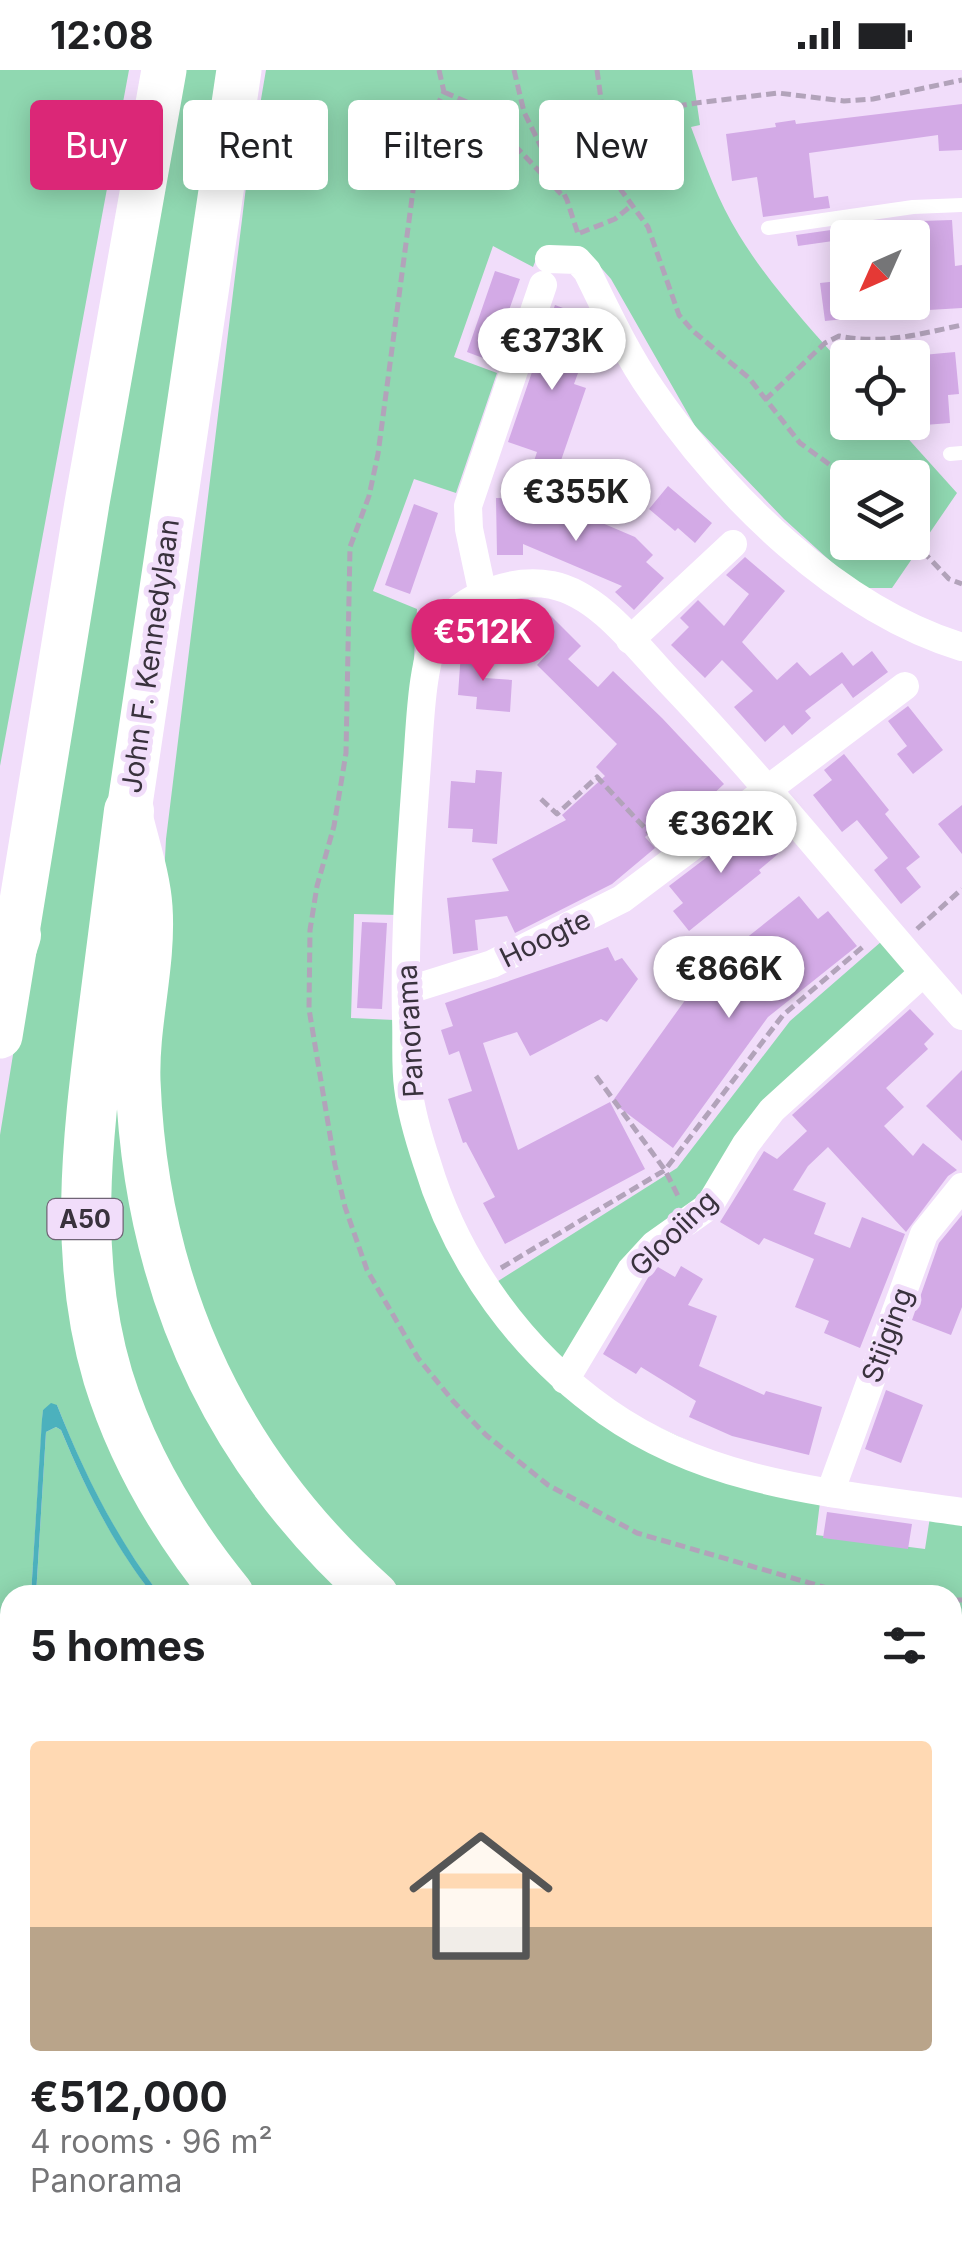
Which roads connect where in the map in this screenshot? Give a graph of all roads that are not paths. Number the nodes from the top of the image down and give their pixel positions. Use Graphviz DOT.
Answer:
graph roads {
  1 [pos="164,70"];
  2 [pos="239,70"];
  3 [pos="962,205"];
  4 [pos="768,228"];
  5 [pos="733,544"];
  6 [pos="483,595"];
  7 [pos="630,640"];
  8 [pos="962,647"];
  9 [pos="905,686"];
  10 [pos="768,788"];
  11 [pos="129,811"];
  12 [pos="16,935"];
  13 [pos="924,972"];
  14 [pos="0,983"];
  15 [pos="406,991"];
  16 [pos="962,1016"];
  17 [pos="0,1036"];
  18 [pos="962,1187"];
  19 [pos="565,1380"];
  20 [pos="830,1493"];
  21 [pos="962,1512"];
  22 [pos="221,1585"];
  23 [pos="366,1585"];
  1 -- 12 [label="highway"];
  2 -- 11 [label="highway, John F. Kennedylaan"];
  3 -- 4 [label="lane"];
  5 -- 7 [label="street"];
  6 -- 7 [label="street, Panorama"];
  6 -- 8 [label="street"];
  6 -- 15 [label="street, Panorama"];
  7 -- 10 [label="street, Panorama"];
  9 -- 10 [label="street"];
  10 -- 13 [label="street, Panorama"];
  10 -- 15 [label="street, Hoogte"];
  11 -- 22 [label="highway, A50"];
  11 -- 23 [label="highway, John F. Kennedylaan"];
  12 -- 14 [label="highway"];
  12 -- 17 [label="highway"];
  13 -- 16 [label="street, Panorama"];
  13 -- 19 [label="street, Glooiing"];
  15 -- 19 [label="street, Panorama"];
  18 -- 20 [label="street, Stijging"];
  19 -- 20 [label="street, Panorama"];
  20 -- 21 [label="street, Panorama"];
}
